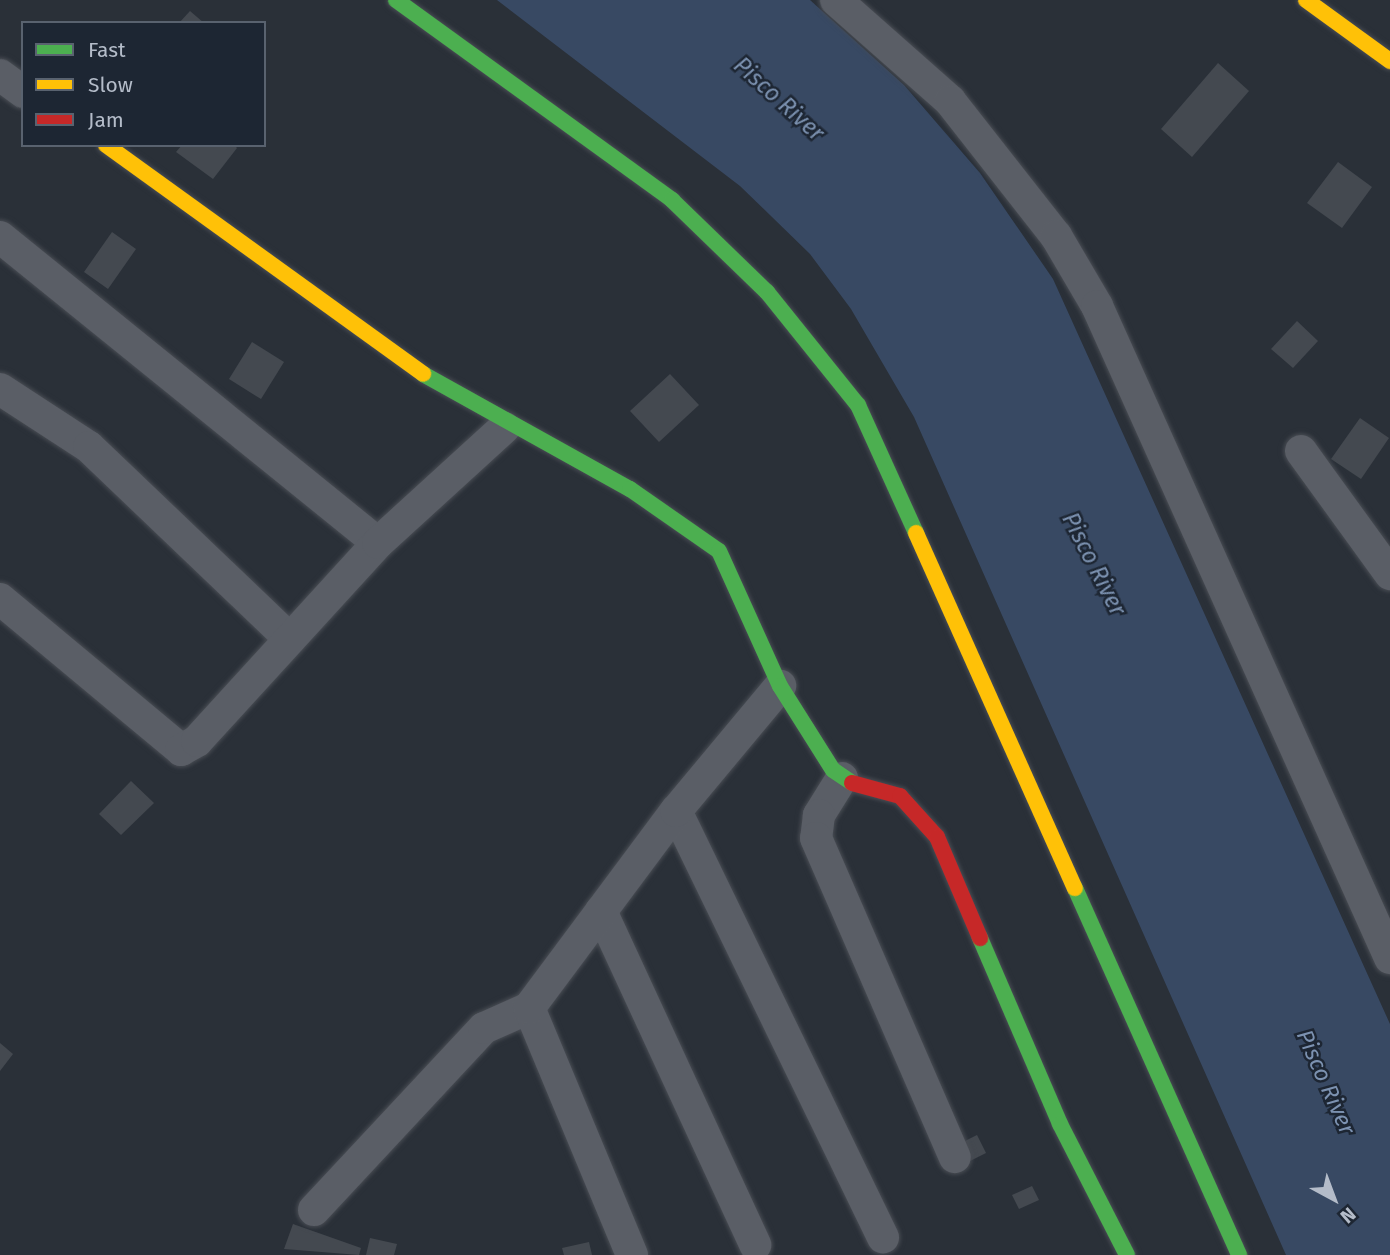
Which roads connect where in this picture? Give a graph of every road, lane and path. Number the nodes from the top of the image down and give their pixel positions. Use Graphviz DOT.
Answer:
graph roads {
  1 [pos="396,0"];
  2 [pos="836,0"];
  3 [pos="1306,0"];
  4 [pos="1390,61"];
  5 [pos="0,75"];
  6 [pos="21,91"];
  7 [pos="109,147"];
  8 [pos="0,237"];
  9 [pos="0,389"];
  10 [pos="504,428"];
  11 [pos="1301,451"];
  12 [pos="378,543"];
  13 [pos="1390,574"];
  14 [pos="0,599"];
  15 [pos="290,639"];
  16 [pos="780,687"];
  17 [pos="842,778"];
  18 [pos="677,811"];
  19 [pos="601,911"];
  20 [pos="1390,958"];
  21 [pos="529,1008"];
  22 [pos="955,1157"];
  23 [pos="314,1210"];
  24 [pos="883,1237"];
  25 [pos="755,1245"];
  26 [pos="632,1255"];
  27 [pos="1127,1255"];
  28 [pos="1239,1255"];
  1 -- 28 [label="main road"];
  2 -- 20 [label="street"];
  3 -- 4 [label="main road"];
  5 -- 6 [label="street"];
  7 -- 10 [label="main road"];
  8 -- 12 [label="street"];
  9 -- 15 [label="street"];
  10 -- 12 [label="street"];
  10 -- 16 [label="main road"];
  11 -- 13 [label="street"];
  12 -- 15 [label="street"];
  14 -- 15 [label="street"];
  16 -- 17 [label="main road"];
  16 -- 18 [label="street"];
  17 -- 22 [label="street"];
  17 -- 27 [label="main road"];
  18 -- 19 [label="street"];
  18 -- 24 [label="street"];
  19 -- 21 [label="street"];
  19 -- 25 [label="street"];
  21 -- 23 [label="street"];
  21 -- 26 [label="street"];
}
